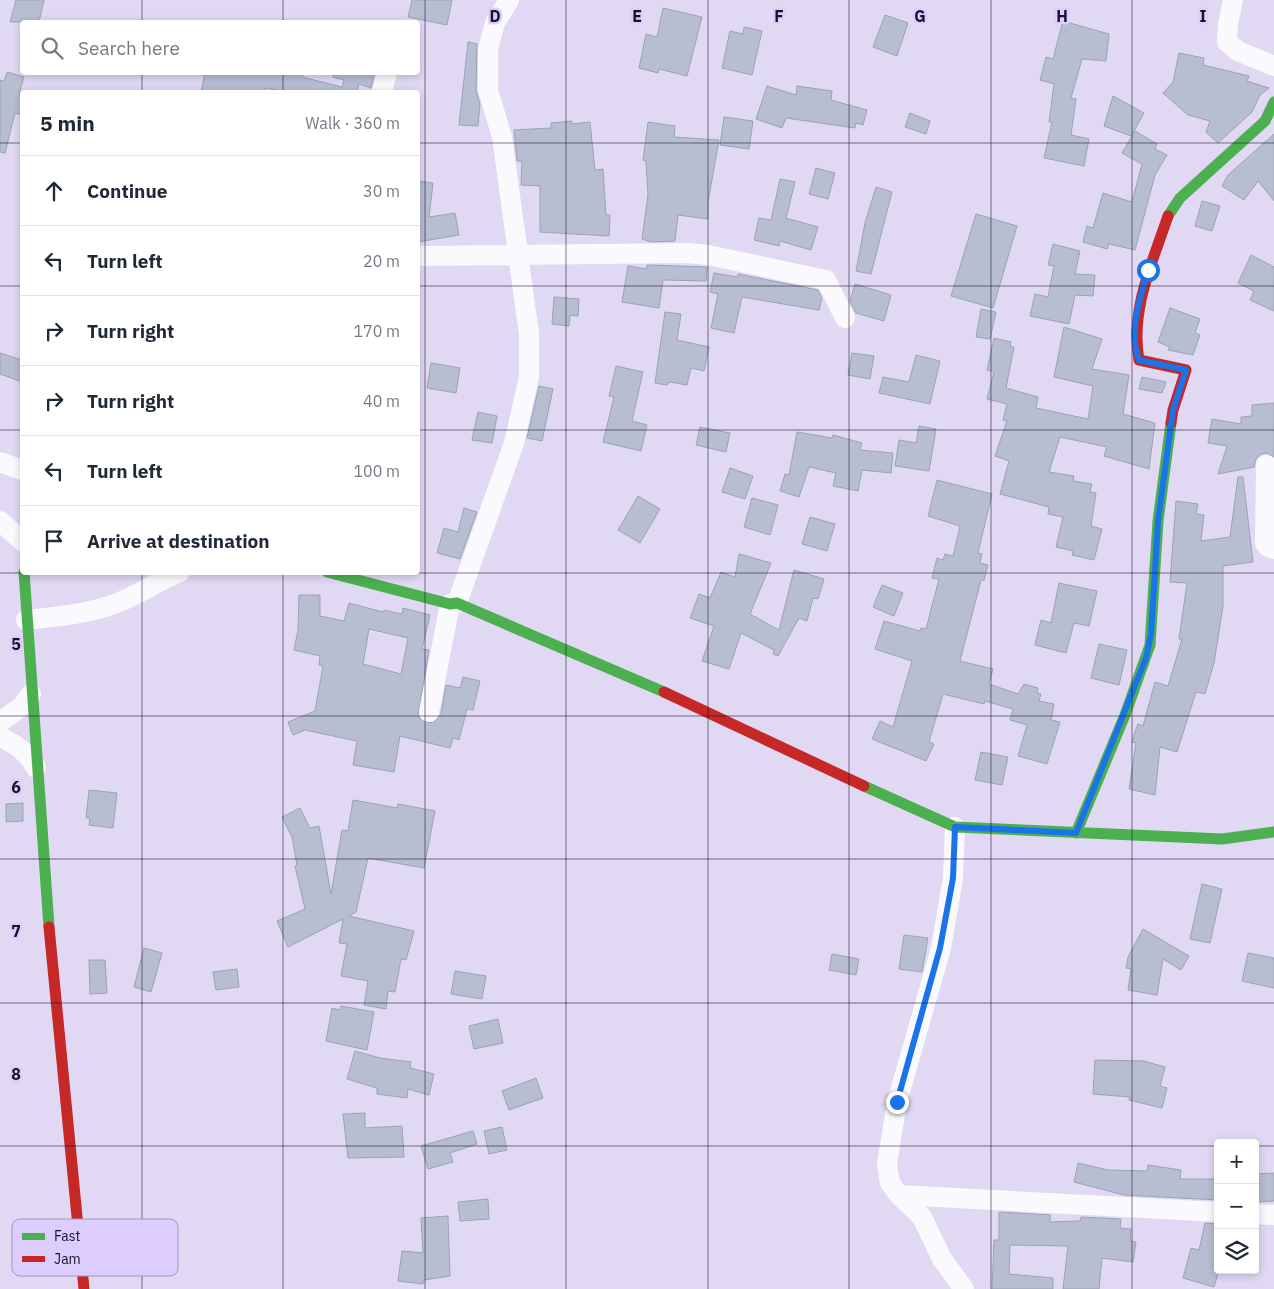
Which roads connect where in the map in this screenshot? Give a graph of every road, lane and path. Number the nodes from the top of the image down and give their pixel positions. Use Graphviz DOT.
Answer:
graph roads {
  1 [pos="508,0"];
  2 [pos="1233,0"];
  3 [pos="1274,66"];
  4 [pos="386,75"];
  5 [pos="382,90"];
  6 [pos="1274,102"];
  7 [pos="518,255"];
  8 [pos="420,256"];
  9 [pos="845,318"];
  10 [pos="0,462"];
  11 [pos="1266,465"];
  12 [pos="20,469"];
  13 [pos="0,521"];
  14 [pos="20,539"];
  15 [pos="1274,549"];
  16 [pos="24,575"];
  17 [pos="172,575"];
  18 [pos="339,575"];
  19 [pos="453,603"];
  20 [pos="26,620"];
  21 [pos="31,694"];
  22 [pos="429,712"];
  23 [pos="0,722"];
  24 [pos="0,737"];
  25 [pos="36,768"];
  26 [pos="955,827"];
  27 [pos="1274,832"];
  28 [pos="1076,833"];
  29 [pos="899,1195"];
  30 [pos="1214,1212"];
  31 [pos="1259,1214"];
  32 [pos="1274,1215"];
  33 [pos="77,1219"];
  34 [pos="83,1276"];
  35 [pos="84,1289"];
  36 [pos="964,1289"];
  1 -- 7 [label="street"];
  2 -- 3 [label="street"];
  4 -- 5 [label="street"];
  6 -- 28 [label="street"];
  7 -- 8 [label="street"];
  7 -- 9 [label="street"];
  7 -- 19 [label="street"];
  10 -- 12 [label="street"];
  11 -- 15 [label="street"];
  13 -- 14 [label="street"];
  16 -- 20 [label="street"];
  17 -- 20 [label="street"];
  18 -- 19 [label="street"];
  19 -- 22 [label="street"];
  19 -- 26 [label="street"];
  20 -- 21 [label="street"];
  21 -- 23 [label="street"];
  21 -- 25 [label="street"];
  24 -- 25 [label="street"];
  25 -- 33 [label="street"];
  26 -- 28 [label="street"];
  26 -- 29 [label="street"];
  27 -- 28 [label="street"];
  29 -- 30 [label="street"];
  29 -- 36 [label="street"];
  31 -- 32 [label="street"];
  34 -- 35 [label="street"];
}
